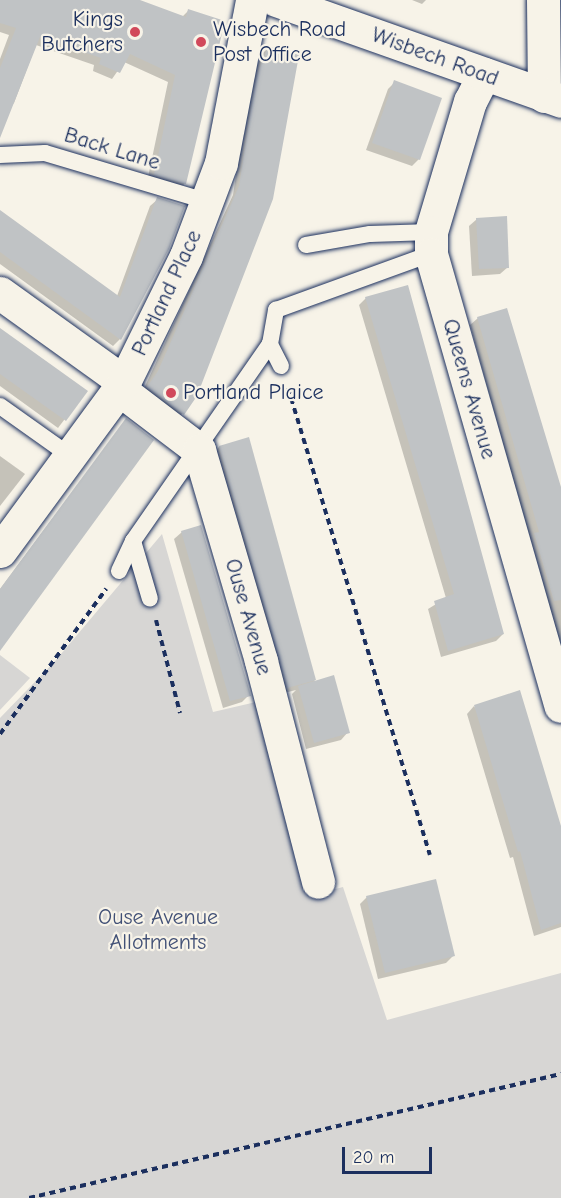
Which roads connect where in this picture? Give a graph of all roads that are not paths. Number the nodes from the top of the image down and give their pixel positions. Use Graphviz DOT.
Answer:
graph roads {
  1 [pos="252,0"];
  2 [pos="276,0"];
  3 [pos="543,0"];
  4 [pos="484,74"];
  5 [pos="553,99"];
  6 [pos="0,155"];
  7 [pos="209,202"];
  8 [pos="431,243"];
  9 [pos="306,245"];
  10 [pos="0,293"];
  11 [pos="270,344"];
  12 [pos="281,366"];
  13 [pos="122,386"];
  14 [pos="0,406"];
  15 [pos="199,450"];
  16 [pos="69,455"];
  17 [pos="5,535"];
  18 [pos="133,541"];
  19 [pos="119,571"];
  20 [pos="150,598"];
  21 [pos="561,706"];
  22 [pos="318,882"];
  1 -- 7 [label="street, Portland Place"];
  2 -- 4 [label="street, Wisbech Road"];
  3 -- 5 [label="street"];
  4 -- 5 [label="street, Wisbech Road"];
  4 -- 8 [label="street"];
  6 -- 7 [label="lane, Back Lane"];
  7 -- 13 [label="street, Portland Place"];
  8 -- 9 [label="lane"];
  8 -- 11 [label="lane"];
  8 -- 21 [label="street, Queens Avenue"];
  10 -- 13 [label="street"];
  11 -- 12 [label="lane"];
  11 -- 15 [label="lane"];
  13 -- 15 [label="street"];
  13 -- 16 [label="street, Portland Place"];
  14 -- 16 [label="lane"];
  15 -- 18 [label="lane"];
  15 -- 22 [label="street, Ouse Avenue"];
  16 -- 17 [label="street, Portland Place"];
  18 -- 19 [label="lane"];
  18 -- 20 [label="lane"];
}
